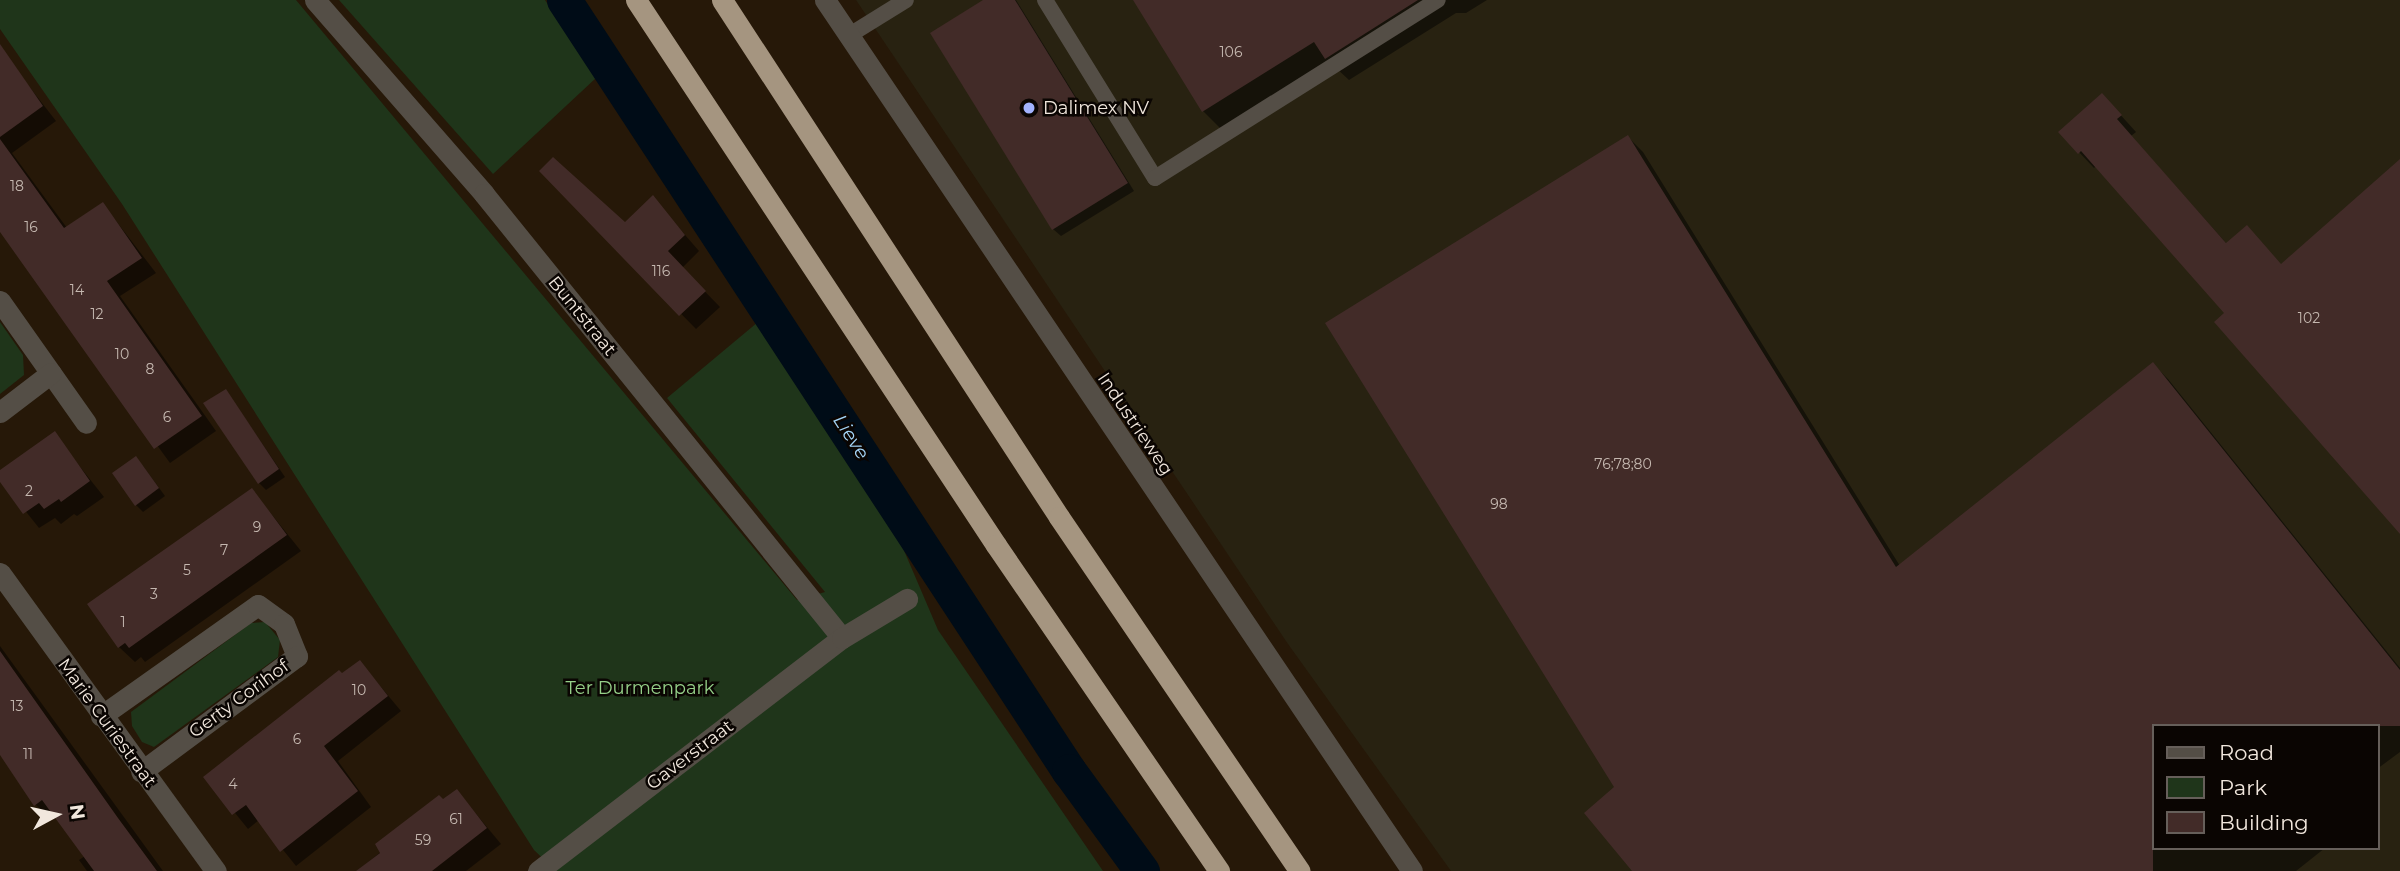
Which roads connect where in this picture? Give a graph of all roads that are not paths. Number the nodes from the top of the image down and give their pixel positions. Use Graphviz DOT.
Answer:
graph roads {
  1 [pos="315,0"];
  2 [pos="636,0"];
  3 [pos="722,0"];
  4 [pos="825,0"];
  5 [pos="906,0"];
  6 [pos="1045,0"];
  7 [pos="1438,0"];
  8 [pos="848,36"];
  9 [pos="0,300"];
  10 [pos="51,373"];
  11 [pos="0,412"];
  12 [pos="86,423"];
  13 [pos="0,573"];
  14 [pos="907,599"];
  15 [pos="842,638"];
  16 [pos="101,716"];
  17 [pos="141,772"];
  18 [pos="216,871"];
  19 [pos="538,871"];
  20 [pos="1219,871"];
  21 [pos="1300,871"];
  22 [pos="1412,871"];
  1 -- 15 [label="street, Buntstraat"];
  2 -- 20 [label="highway"];
  3 -- 21 [label="highway"];
  4 -- 8 [label="street, Industrieweg"];
  5 -- 8 [label="lane"];
  6 -- 7 [label="lane"];
  8 -- 22 [label="street, Industrieweg"];
  9 -- 10 [label="street"];
  10 -- 11 [label="street"];
  10 -- 12 [label="street"];
  13 -- 16 [label="street, Marie Curiestraat"];
  14 -- 15 [label="street, Gaverstraat"];
  15 -- 19 [label="street, Gaverstraat"];
  16 -- 17 [label="street, Marie Curiestraat"];
  16 -- 17 [label="street, Gerty Corihof"];
  17 -- 18 [label="street, Marie Curiestraat"];
}
